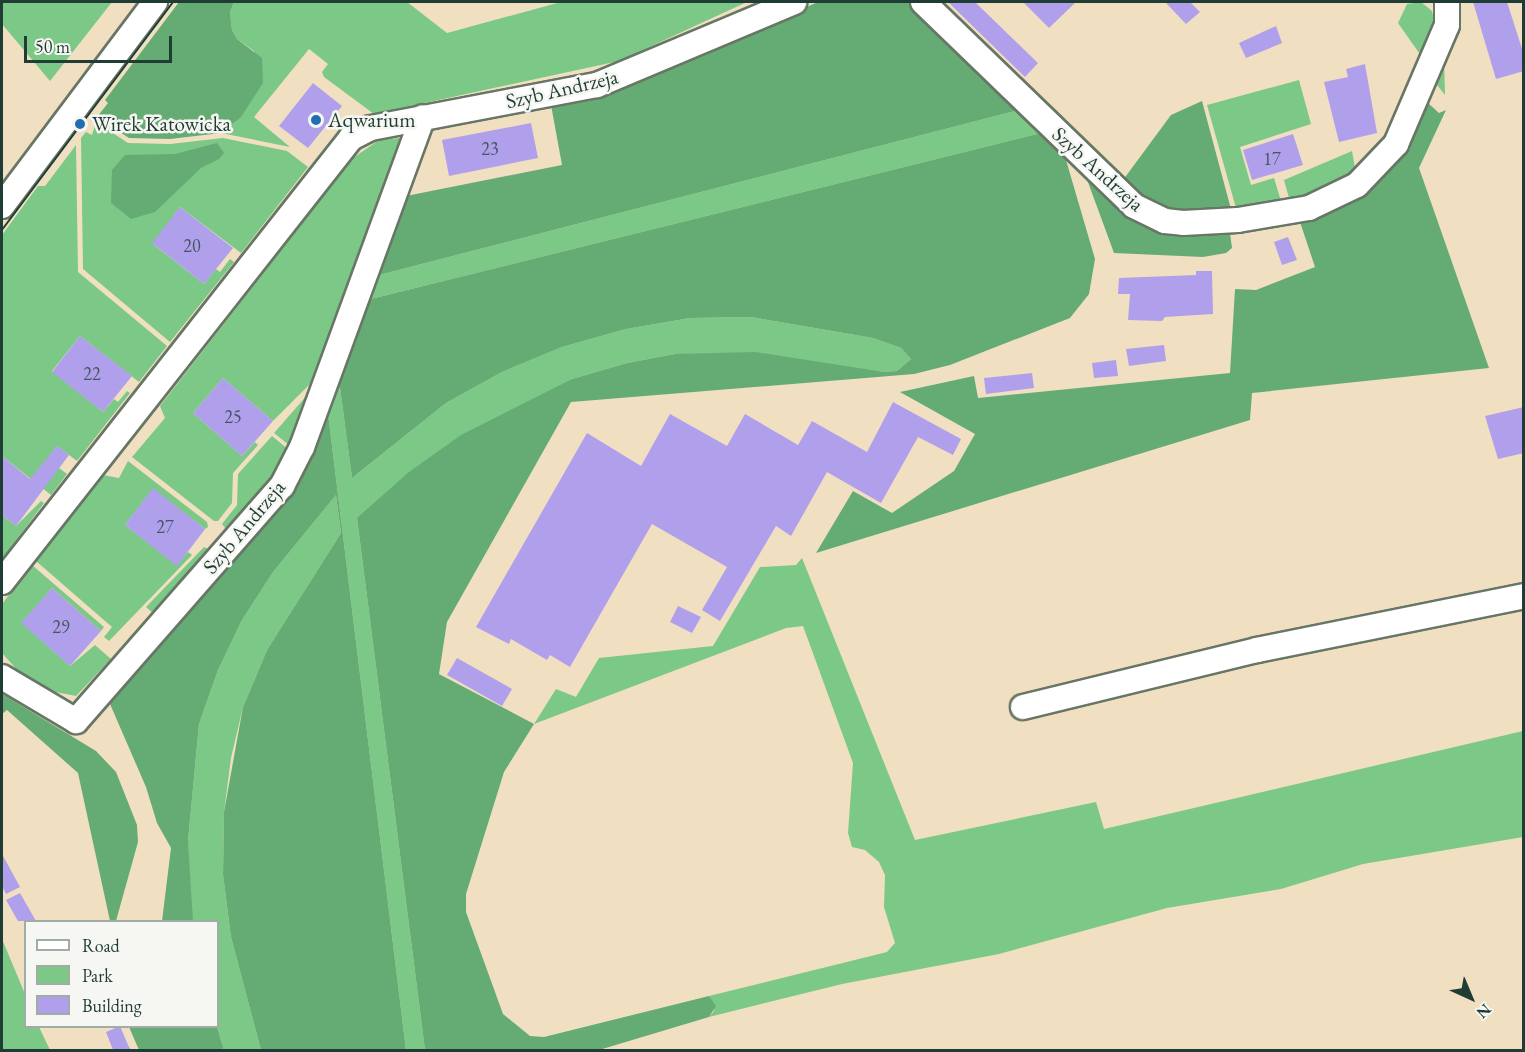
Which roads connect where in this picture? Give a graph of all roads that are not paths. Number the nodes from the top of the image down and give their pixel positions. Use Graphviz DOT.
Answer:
graph roads {
  1 [pos="155,2"];
  2 [pos="794,2"];
  3 [pos="923,2"];
  4 [pos="1447,2"];
  5 [pos="423,117"];
  6 [pos="2,206"];
  7 [pos="2,582"];
  8 [pos="1524,596"];
  9 [pos="2,676"];
  10 [pos="1023,707"];
  1 -- 6 [label="street"];
  2 -- 5 [label="street, Szyb Andrzeja"];
  3 -- 4 [label="street, Szyb Andrzeja"];
  5 -- 7 [label="street, Szyb Andrzeja"];
  5 -- 9 [label="street, Szyb Andrzeja"];
  8 -- 10 [label="street"];
}
